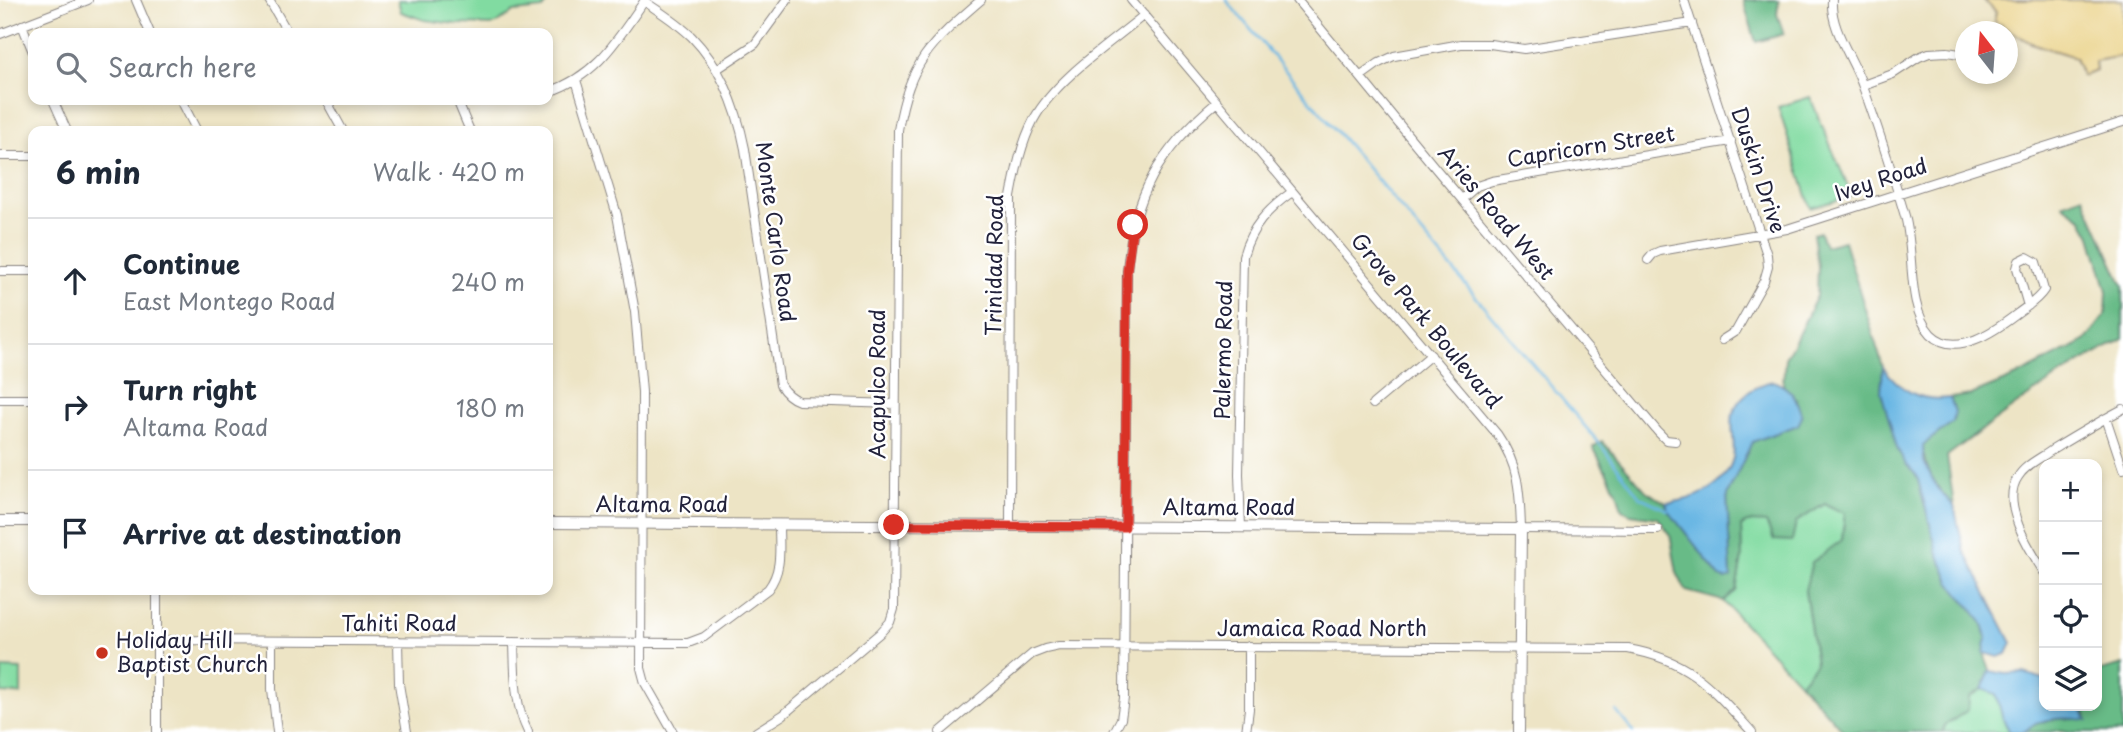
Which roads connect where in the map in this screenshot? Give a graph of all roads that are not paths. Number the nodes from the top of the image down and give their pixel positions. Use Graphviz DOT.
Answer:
graph roads {
  1 [pos="88,0"];
  2 [pos="136,0"];
  3 [pos="269,0"];
  4 [pos="644,0"];
  5 [pos="787,0"];
  6 [pos="981,0"];
  7 [pos="1131,0"];
  8 [pos="1297,0"];
  9 [pos="1684,0"];
  10 [pos="1832,0"];
  11 [pos="1144,15"];
  12 [pos="1692,23"];
  13 [pos="22,25"];
  14 [pos="148,28"];
  15 [pos="285,28"];
  16 [pos="0,34"];
  17 [pos="28,40"];
  18 [pos="1955,53"];
  19 [pos="717,69"];
  20 [pos="1361,76"];
  21 [pos="576,80"];
  22 [pos="1863,86"];
  23 [pos="553,90"];
  24 [pos="1217,102"];
  25 [pos="55,105"];
  26 [pos="184,105"];
  27 [pos="329,105"];
  28 [pos="459,105"];
  29 [pos="2123,122"];
  30 [pos="65,126"];
  31 [pos="194,126"];
  32 [pos="339,126"];
  33 [pos="468,126"];
  34 [pos="1731,141"];
  35 [pos="0,156"];
  36 [pos="28,156"];
  37 [pos="1292,192"];
  38 [pos="1898,193"];
  39 [pos="1462,199"];
  40 [pos="1760,233"];
  41 [pos="1648,260"];
  42 [pos="0,271"];
  43 [pos="28,271"];
  44 [pos="2028,306"];
  45 [pos="1722,340"];
  46 [pos="1431,355"];
  47 [pos="0,399"];
  48 [pos="28,399"];
  49 [pos="895,404"];
  50 [pos="1373,404"];
  51 [pos="2123,409"];
  52 [pos="2106,418"];
  53 [pos="1675,441"];
  54 [pos="2123,469"];
  55 [pos="0,521"];
  56 [pos="28,521"];
  57 [pos="553,523"];
  58 [pos="641,524"];
  59 [pos="779,524"];
  60 [pos="894,525"];
  61 [pos="1010,526"];
  62 [pos="1125,527"];
  63 [pos="1241,528"];
  64 [pos="1521,529"];
  65 [pos="1658,530"];
  66 [pos="2039,564"];
  67 [pos="157,595"];
  68 [pos="157,640"];
  69 [pos="272,641"];
  70 [pos="398,641"];
  71 [pos="514,642"];
  72 [pos="641,643"];
  73 [pos="1125,646"];
  74 [pos="1249,646"];
  75 [pos="1520,647"];
  76 [pos="157,732"];
  77 [pos="277,732"];
  78 [pos="407,732"];
  79 [pos="528,732"];
  80 [pos="673,732"];
  81 [pos="756,732"];
  82 [pos="940,732"];
  83 [pos="1114,732"];
  84 [pos="1247,732"];
  85 [pos="1519,732"];
  86 [pos="1752,732"];
  1 -- 13 [label="street"];
  2 -- 14 [label="street"];
  3 -- 15 [label="street"];
  4 -- 19 [label="street, Monte Carlo Road"];
  4 -- 21 [label="street"];
  5 -- 19 [label="street"];
  6 -- 49 [label="street, Acapulco Road"];
  7 -- 11 [label="street, Grove Park Boulevard"];
  8 -- 20 [label="street, Aries Road West"];
  9 -- 12 [label="street, Duskin Drive"];
  10 -- 22 [label="street"];
  11 -- 24 [label="street, Grove Park Boulevard"];
  11 -- 61 [label="street, Trinidad Road"];
  12 -- 20 [label="street"];
  12 -- 34 [label="street, Duskin Drive"];
  13 -- 16 [label="street"];
  13 -- 17 [label="street"];
  18 -- 22 [label="street"];
  19 -- 49 [label="street, Monte Carlo Road"];
  20 -- 39 [label="street, Aries Road West"];
  21 -- 23 [label="street"];
  21 -- 58 [label="street"];
  22 -- 38 [label="street"];
  24 -- 37 [label="street, Grove Park Boulevard"];
  24 -- 62 [label="street"];
  25 -- 30 [label="street"];
  26 -- 31 [label="street"];
  27 -- 32 [label="street"];
  28 -- 33 [label="street"];
  29 -- 38 [label="street, Ivey Road"];
  34 -- 39 [label="street, Capricorn Street"];
  34 -- 40 [label="street, Duskin Drive"];
  35 -- 36 [label="street"];
  37 -- 46 [label="street, Grove Park Boulevard"];
  37 -- 63 [label="street, Palermo Road"];
  38 -- 40 [label="street, Ivey Road"];
  38 -- 44 [label="street"];
  39 -- 53 [label="street, Aries Road West"];
  40 -- 41 [label="street, Ivey Road"];
  40 -- 45 [label="street, Duskin Drive"];
  42 -- 43 [label="street"];
  44 -- 44 [label="street"];
  46 -- 50 [label="street"];
  46 -- 64 [label="street, Grove Park Boulevard"];
  47 -- 48 [label="street"];
  49 -- 60 [label="street, Acapulco Road"];
  51 -- 52 [label="street"];
  52 -- 54 [label="street"];
  52 -- 66 [label="street"];
  55 -- 56 [label="street"];
  57 -- 58 [label="street, Altama Road"];
  58 -- 59 [label="street, Altama Road"];
  58 -- 72 [label="street"];
  59 -- 60 [label="street, Altama Road"];
  59 -- 72 [label="street, Tahiti Road"];
  60 -- 61 [label="street, Altama Road"];
  60 -- 81 [label="street, Acapulco Road"];
  61 -- 62 [label="street, Altama Road"];
  62 -- 63 [label="street, Altama Road"];
  62 -- 73 [label="street"];
  63 -- 64 [label="street, Altama Road"];
  64 -- 65 [label="street, Altama Road"];
  64 -- 75 [label="street, Grove Park Boulevard"];
  67 -- 68 [label="street"];
  68 -- 69 [label="street, Tahiti Road"];
  68 -- 76 [label="street"];
  69 -- 70 [label="street, Tahiti Road"];
  69 -- 77 [label="street"];
  70 -- 71 [label="street, Tahiti Road"];
  70 -- 78 [label="street"];
  71 -- 72 [label="street, Tahiti Road"];
  71 -- 79 [label="street"];
  72 -- 80 [label="street"];
  73 -- 74 [label="street, Jamaica Road North"];
  73 -- 82 [label="street, Jamaica Road North"];
  73 -- 83 [label="street"];
  74 -- 75 [label="street, Jamaica Road North"];
  74 -- 84 [label="street"];
  75 -- 85 [label="street, Grove Park Boulevard"];
  75 -- 86 [label="street, Jamaica Road North"];
}
